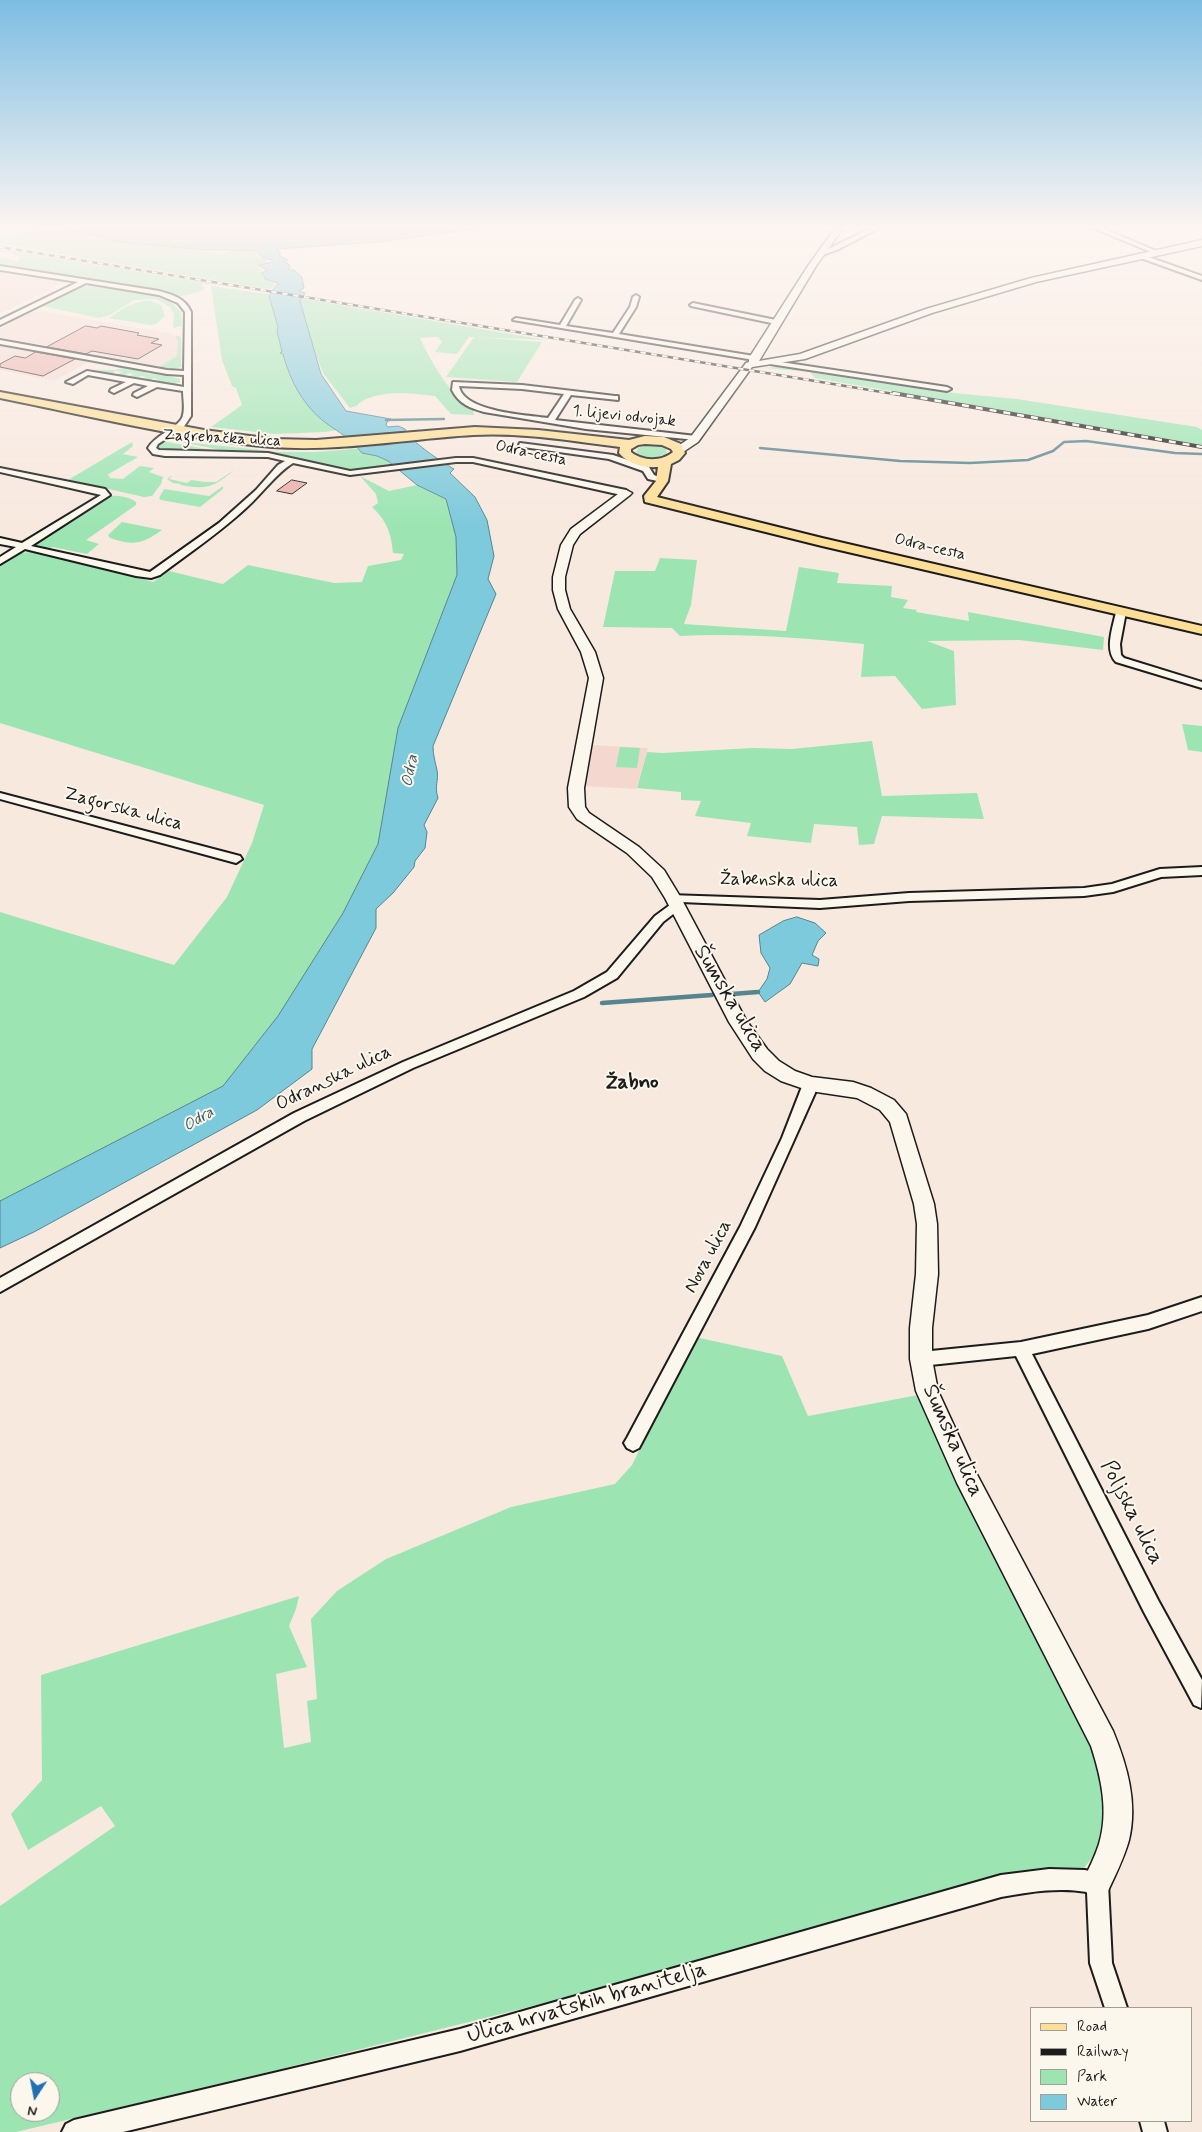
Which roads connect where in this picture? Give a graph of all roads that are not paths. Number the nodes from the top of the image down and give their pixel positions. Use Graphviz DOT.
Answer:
graph roads {
  1 [pos="188,327"];
  2 [pos="565,327"];
  3 [pos="620,327"];
  4 [pos="773,327"];
  5 [pos="884,327"];
  6 [pos="615,336"];
  7 [pos="0,342"];
  8 [pos="754,361"];
  9 [pos="770,362"];
  10 [pos="188,373"];
  11 [pos="109,377"];
  12 [pos="133,381"];
  13 [pos="70,382"];
  14 [pos="97,384"];
  15 [pos="155,385"];
  16 [pos="182,389"];
  17 [pos="947,389"];
  18 [pos="114,391"];
  19 [pos="569,392"];
  20 [pos="0,395"];
  21 [pos="137,395"];
  22 [pos="615,398"];
  23 [pos="0,402"];
  24 [pos="550,421"];
  25 [pos="169,430"];
  26 [pos="695,439"];
  27 [pos="524,445"];
  28 [pos="674,446"];
  29 [pos="627,449"];
  30 [pos="292,460"];
  31 [pos="456,460"];
  32 [pos="0,470"];
  33 [pos="664,471"];
  34 [pos="626,494"];
  35 [pos="650,499"];
  36 [pos="0,541"];
  37 [pos="24,547"];
  38 [pos="0,561"];
  39 [pos="1121,612"];
  40 [pos="1202,630"];
  41 [pos="1202,685"];
  42 [pos="0,796"];
  43 [pos="236,859"];
  44 [pos="1202,871"];
  45 [pos="675,901"];
  46 [pos="810,1084"];
  47 [pos="0,1286"];
  48 [pos="1202,1304"];
  49 [pos="1021,1349"];
  50 [pos="921,1359"];
  51 [pos="633,1443"];
  52 [pos="1201,1698"];
  53 [pos="1097,1883"];
  54 [pos="1116,2007"];
  55 [pos="74,2132"];
  1 -- 10 [label="street, Zagrebačka ulica"];
  2 -- 6 [label="street"];
  3 -- 6 [label="street"];
  4 -- 8 [label="main road"];
  5 -- 9 [label="main road"];
  6 -- 8 [label="street"];
  7 -- 10 [label="street"];
  8 -- 9 [label="main road"];
  8 -- 26 [label="main road"];
  9 -- 17 [label="street"];
  10 -- 25 [label="street, Zagrebačka ulica"];
  11 -- 12 [label="street"];
  11 -- 13 [label="street"];
  11 -- 14 [label="street"];
  12 -- 15 [label="street"];
  12 -- 18 [label="street"];
  15 -- 16 [label="street"];
  15 -- 21 [label="street"];
  19 -- 22 [label="street, 1. lijevi odvojak"];
  19 -- 24 [label="street, 1. lijevi odvojak"];
  19 -- 24 [label="street, 1. lijevi odvojak"];
  20 -- 25 [label="main road, Zagrebačka ulica"];
  23 -- 25 [label="main road, Zagrebačka ulica"];
  24 -- 26 [label="street, 1. lijevi odvojak"];
  25 -- 29 [label="main road, Zagrebačka ulica"];
  25 -- 30 [label="street, Zagrebačka ulica"];
  26 -- 28 [label="main road"];
  27 -- 33 [label="street"];
  28 -- 29 [label="main road"];
  28 -- 33 [label="main road"];
  29 -- 33 [label="main road"];
  30 -- 31 [label="street, Zagrebačka ulica"];
  30 -- 37 [label="street"];
  31 -- 34 [label="street, Odra-cesta"];
  32 -- 37 [label="street"];
  33 -- 35 [label="main road"];
  34 -- 35 [label="street, Odra-cesta"];
  34 -- 45 [label="main road"];
  35 -- 39 [label="main road, Odra-cesta"];
  36 -- 37 [label="street"];
  37 -- 38 [label="street"];
  39 -- 40 [label="main road, Odra-cesta"];
  39 -- 41 [label="street"];
  42 -- 43 [label="street, Zagorska ulica"];
  44 -- 45 [label="street, Žabenska ulica"];
  45 -- 46 [label="main road, Šumska ulica"];
  45 -- 47 [label="street, Odranska ulica"];
  46 -- 50 [label="main road, Šumska ulica"];
  46 -- 51 [label="street, Nova ulica"];
  48 -- 49 [label="street"];
  49 -- 50 [label="street"];
  49 -- 52 [label="street, Poljska ulica"];
  50 -- 53 [label="main road, Šumska ulica"];
  53 -- 54 [label="street, Šumska ulica"];
  53 -- 55 [label="street, Ulica hrvatskih branitelja"];
}
